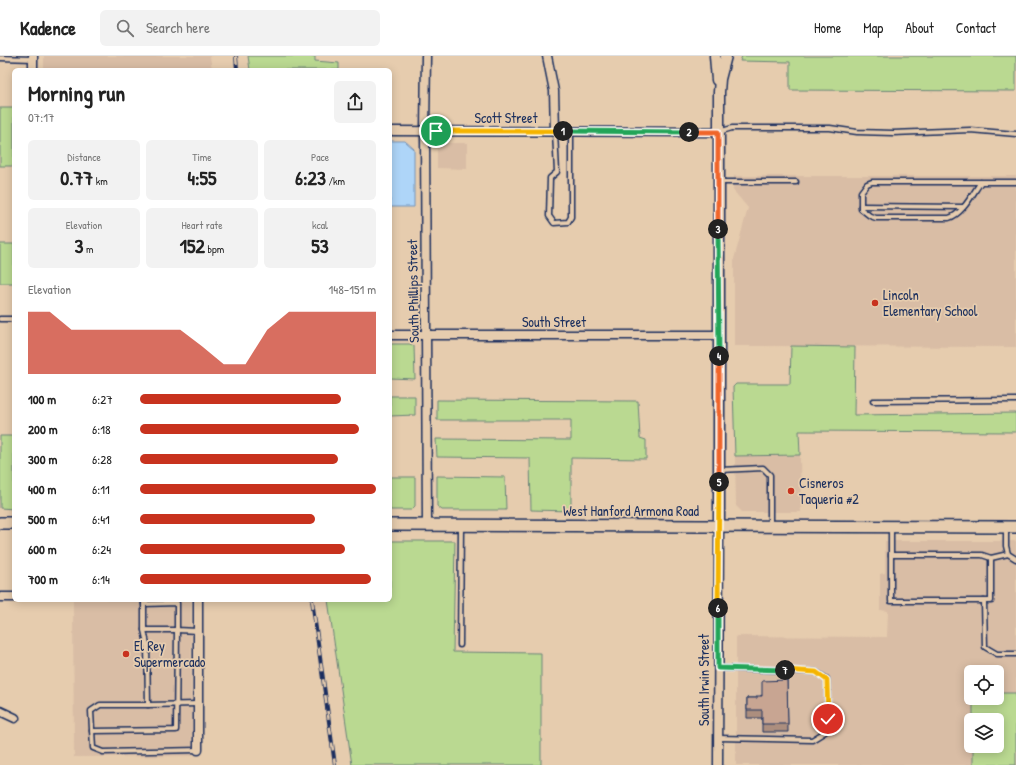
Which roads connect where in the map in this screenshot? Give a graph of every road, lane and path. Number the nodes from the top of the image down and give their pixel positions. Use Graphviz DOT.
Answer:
graph roads {
  1 [pos="426,56"];
  2 [pos="547,56"];
  3 [pos="715,56"];
  4 [pos="726,56"];
  5 [pos="33,57"];
  6 [pos="0,58"];
  7 [pos="33,68"];
  8 [pos="719,92"];
  9 [pos="392,131"];
  10 [pos="425,131"];
  11 [pos="555,131"];
  12 [pos="571,131"];
  13 [pos="718,132"];
  14 [pos="1016,134"];
  15 [pos="718,182"];
  16 [pos="796,182"];
  17 [pos="981,182"];
  18 [pos="1016,182"];
  19 [pos="861,206"];
  20 [pos="963,207"];
  21 [pos="0,319"];
  22 [pos="12,319"];
  23 [pos="392,335"];
  24 [pos="427,335"];
  25 [pos="719,335"];
  26 [pos="1016,400"];
  27 [pos="873,401"];
  28 [pos="719,470"];
  29 [pos="0,523"];
  30 [pos="12,523"];
  31 [pos="392,525"];
  32 [pos="427,525"];
  33 [pos="461,525"];
  34 [pos="719,526"];
  35 [pos="770,526"];
  36 [pos="891,526"];
  37 [pos="1011,526"];
  38 [pos="1008,554"];
  39 [pos="891,555"];
  40 [pos="992,558"];
  41 [pos="1016,559"];
  42 [pos="0,597"];
  43 [pos="12,597"];
  44 [pos="984,601"];
  45 [pos="144,602"];
  46 [pos="177,602"];
  47 [pos="198,602"];
  48 [pos="144,630"];
  49 [pos="177,630"];
  50 [pos="198,631"];
  51 [pos="460,645"];
  52 [pos="1016,654"];
  53 [pos="718,668"];
  54 [pos="198,704"];
  55 [pos="148,705"];
  56 [pos="177,705"];
  57 [pos="0,711"];
  58 [pos="14,718"];
  59 [pos="92,731"];
  60 [pos="718,738"];
  61 [pos="198,750"];
  62 [pos="718,765"];
  1 -- 10 [label="street, South Phillips Street"];
  2 -- 11 [label="street"];
  3 -- 8 [label="street"];
  4 -- 8 [label="street"];
  5 -- 6 [label="lane"];
  5 -- 7 [label="street"];
  8 -- 13 [label="street, South Irwin Street"];
  9 -- 10 [label="street, Scott Street"];
  10 -- 11 [label="street, Scott Street"];
  10 -- 24 [label="street, South Phillips Street"];
  11 -- 12 [label="street, Scott Street"];
  11 -- 12 [label="lane"];
  12 -- 13 [label="street, Scott Street"];
  13 -- 14 [label="lane"];
  13 -- 15 [label="street, South Irwin Street"];
  15 -- 16 [label="lane"];
  15 -- 25 [label="street, South Irwin Street"];
  17 -- 18 [label="lane"];
  17 -- 19 [label="lane"];
  17 -- 20 [label="lane"];
  19 -- 20 [label="lane"];
  19 -- 20 [label="lane"];
  21 -- 22 [label="lane"];
  23 -- 24 [label="street, South Street"];
  24 -- 25 [label="street, South Street"];
  24 -- 32 [label="street, South Phillips Street"];
  25 -- 28 [label="street, South Irwin Street"];
  26 -- 27 [label="lane"];
  28 -- 34 [label="street, South Irwin Street"];
  28 -- 35 [label="lane"];
  29 -- 30 [label="main road"];
  31 -- 32 [label="main road, West Hanford Armona Road"];
  32 -- 33 [label="main road, West Hanford Armona Road"];
  33 -- 34 [label="main road, West Hanford Armona Road"];
  33 -- 51 [label="lane"];
  34 -- 35 [label="main road, West Hanford Armona Road"];
  34 -- 53 [label="street, South Irwin Street"];
  35 -- 36 [label="main road, West Hanford Armona Road"];
  36 -- 37 [label="main road, West Hanford Armona Road"];
  36 -- 39 [label="lane"];
  37 -- 38 [label="lane"];
  38 -- 40 [label="lane"];
  38 -- 41 [label="lane"];
  39 -- 40 [label="lane"];
  39 -- 44 [label="lane"];
  40 -- 44 [label="lane"];
  42 -- 43 [label="street"];
  44 -- 52 [label="lane"];
  45 -- 46 [label="lane"];
  45 -- 48 [label="lane"];
  46 -- 49 [label="lane"];
  47 -- 50 [label="street"];
  48 -- 49 [label="lane"];
  48 -- 55 [label="lane"];
  49 -- 50 [label="lane"];
  49 -- 56 [label="lane"];
  50 -- 54 [label="street"];
  53 -- 60 [label="street, South Irwin Street"];
  53 -- 60 [label="lane"];
  54 -- 56 [label="lane"];
  54 -- 61 [label="street"];
  55 -- 56 [label="lane"];
  55 -- 59 [label="lane"];
  56 -- 59 [label="lane"];
  57 -- 58 [label="street"];
  59 -- 61 [label="lane"];
  60 -- 62 [label="street, South Irwin Street"];
}
